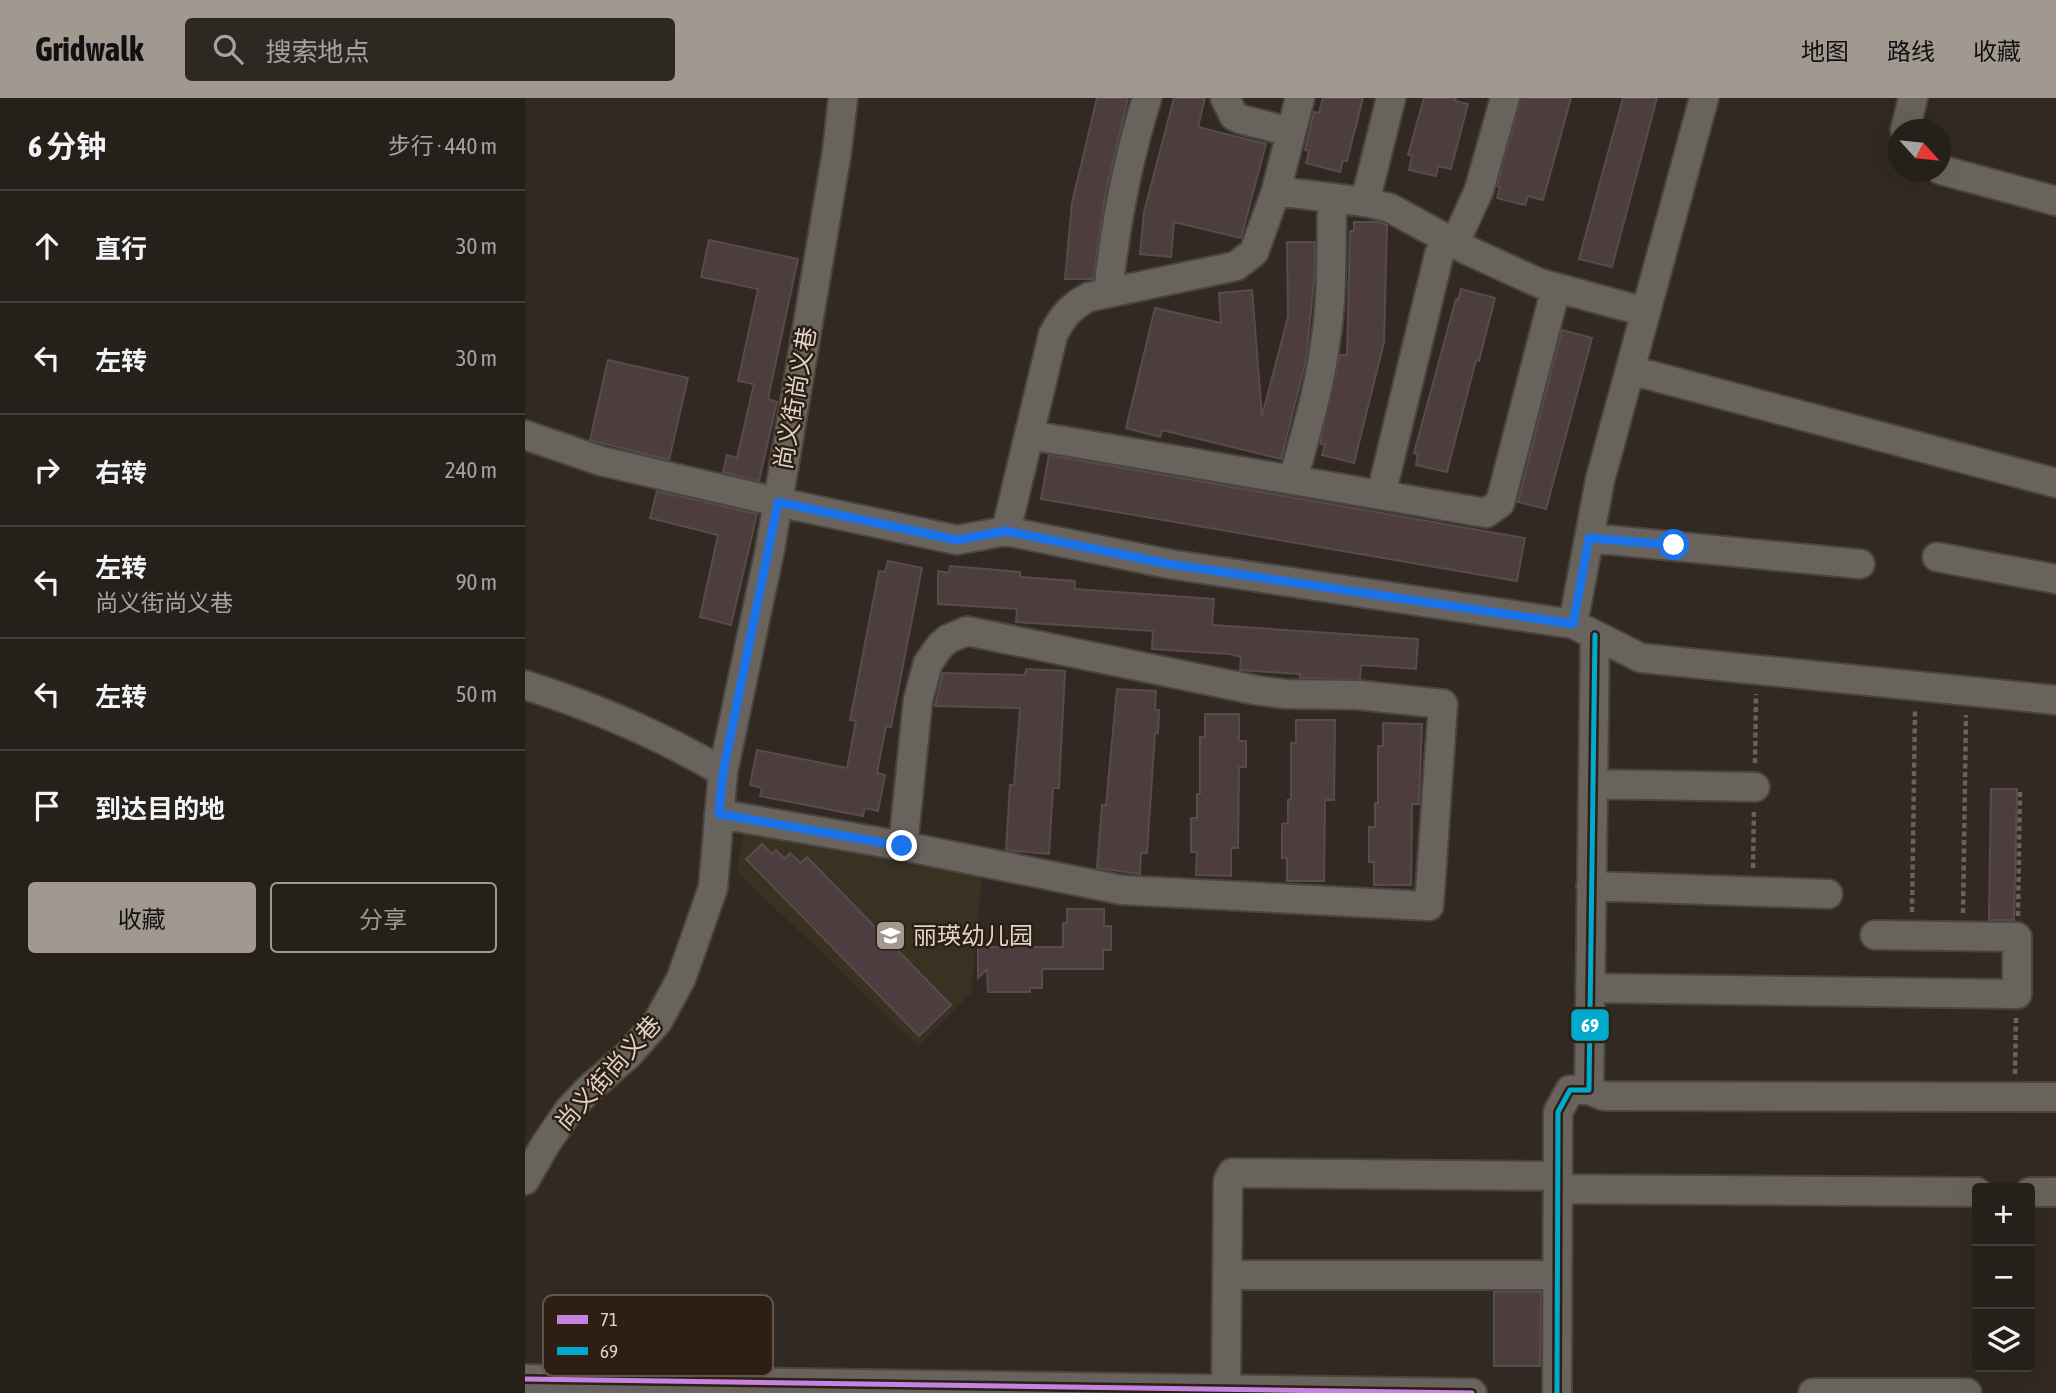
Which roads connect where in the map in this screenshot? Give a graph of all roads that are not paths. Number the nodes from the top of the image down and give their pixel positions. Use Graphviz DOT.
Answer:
graph roads {
  1 [pos="843,98"];
  2 [pos="1147,98"];
  3 [pos="1225,98"];
  4 [pos="1300,98"];
  5 [pos="1391,98"];
  6 [pos="1504,98"];
  7 [pos="1704,98"];
  8 [pos="1913,98"];
  9 [pos="1908,119"];
  10 [pos="1291,132"];
  11 [pos="1951,173"];
  12 [pos="1276,191"];
  13 [pos="1332,199"];
  14 [pos="2056,201"];
  15 [pos="1365,202"];
  16 [pos="1451,241"];
  17 [pos="1556,288"];
  18 [pos="1108,293"];
  19 [pos="1646,312"];
  20 [pos="1630,370"];
  21 [pos="525,435"];
  22 [pos="1029,435"];
  23 [pos="1293,480"];
  24 [pos="2056,483"];
  25 [pos="1381,495"];
  26 [pos="778,502"];
  27 [pos="1006,531"];
  28 [pos="1589,538"];
  29 [pos="1937,557"];
  30 [pos="1860,564"];
  31 [pos="2056,579"];
  32 [pos="1584,629"];
  33 [pos="525,685"];
  34 [pos="2056,699"];
  35 [pos="723,772"];
  36 [pos="1593,784"];
  37 [pos="1755,787"];
  38 [pos="719,814"];
  39 [pos="902,846"];
  40 [pos="1591,886"];
  41 [pos="1828,894"];
  42 [pos="1875,935"];
  43 [pos="1590,988"];
  44 [pos="1588,1090"];
  45 [pos="2056,1097"];
  46 [pos="525,1180"];
  47 [pos="1558,1183"];
  48 [pos="1972,1192"];
  49 [pos="2035,1192"];
  50 [pos="2056,1192"];
  51 [pos="1227,1275"];
  52 [pos="1557,1275"];
  53 [pos="525,1379"];
  54 [pos="640,1388"];
  55 [pos="1031,1390"];
  56 [pos="1226,1390"];
  57 [pos="1472,1393"];
  58 [pos="1557,1393"];
  59 [pos="1812,1393"];
  60 [pos="1967,1393"];
  1 -- 26 [label="street, 尚义街尚义巷"];
  2 -- 18 [label="street"];
  3 -- 10 [label="street"];
  4 -- 10 [label="street"];
  5 -- 15 [label="street"];
  6 -- 16 [label="street"];
  7 -- 19 [label="street"];
  8 -- 9 [label="street"];
  10 -- 12 [label="street"];
  11 -- 14 [label="street"];
  12 -- 13 [label="street"];
  12 -- 18 [label="street"];
  13 -- 15 [label="street"];
  13 -- 23 [label="street"];
  15 -- 16 [label="street"];
  16 -- 17 [label="street"];
  16 -- 25 [label="street"];
  17 -- 19 [label="street"];
  17 -- 25 [label="street"];
  18 -- 22 [label="street"];
  19 -- 20 [label="street"];
  20 -- 24 [label="street"];
  20 -- 28 [label="street"];
  21 -- 26 [label="street"];
  22 -- 23 [label="street"];
  22 -- 27 [label="street"];
  23 -- 25 [label="street"];
  26 -- 27 [label="street"];
  26 -- 35 [label="street, 尚义街尚义巷"];
  27 -- 32 [label="street"];
  28 -- 30 [label="street"];
  28 -- 32 [label="street"];
  29 -- 31 [label="street"];
  32 -- 34 [label="street"];
  32 -- 36 [label="street"];
  33 -- 35 [label="street"];
  35 -- 38 [label="street, 尚义街尚义巷"];
  36 -- 37 [label="street"];
  36 -- 40 [label="street"];
  38 -- 39 [label="street"];
  38 -- 46 [label="street, 尚义街尚义巷"];
  39 -- 39 [label="street"];
  40 -- 41 [label="street"];
  40 -- 43 [label="street"];
  42 -- 43 [label="street"];
  43 -- 44 [label="street"];
  44 -- 45 [label="street"];
  44 -- 47 [label="street"];
  47 -- 48 [label="street"];
  47 -- 51 [label="street"];
  47 -- 52 [label="street"];
  49 -- 50 [label="street"];
  51 -- 52 [label="street"];
  51 -- 56 [label="street"];
  52 -- 58 [label="street"];
  53 -- 54 [label="street"];
  54 -- 55 [label="street"];
  55 -- 56 [label="street"];
  56 -- 57 [label="street"];
  59 -- 60 [label="street"];
}
